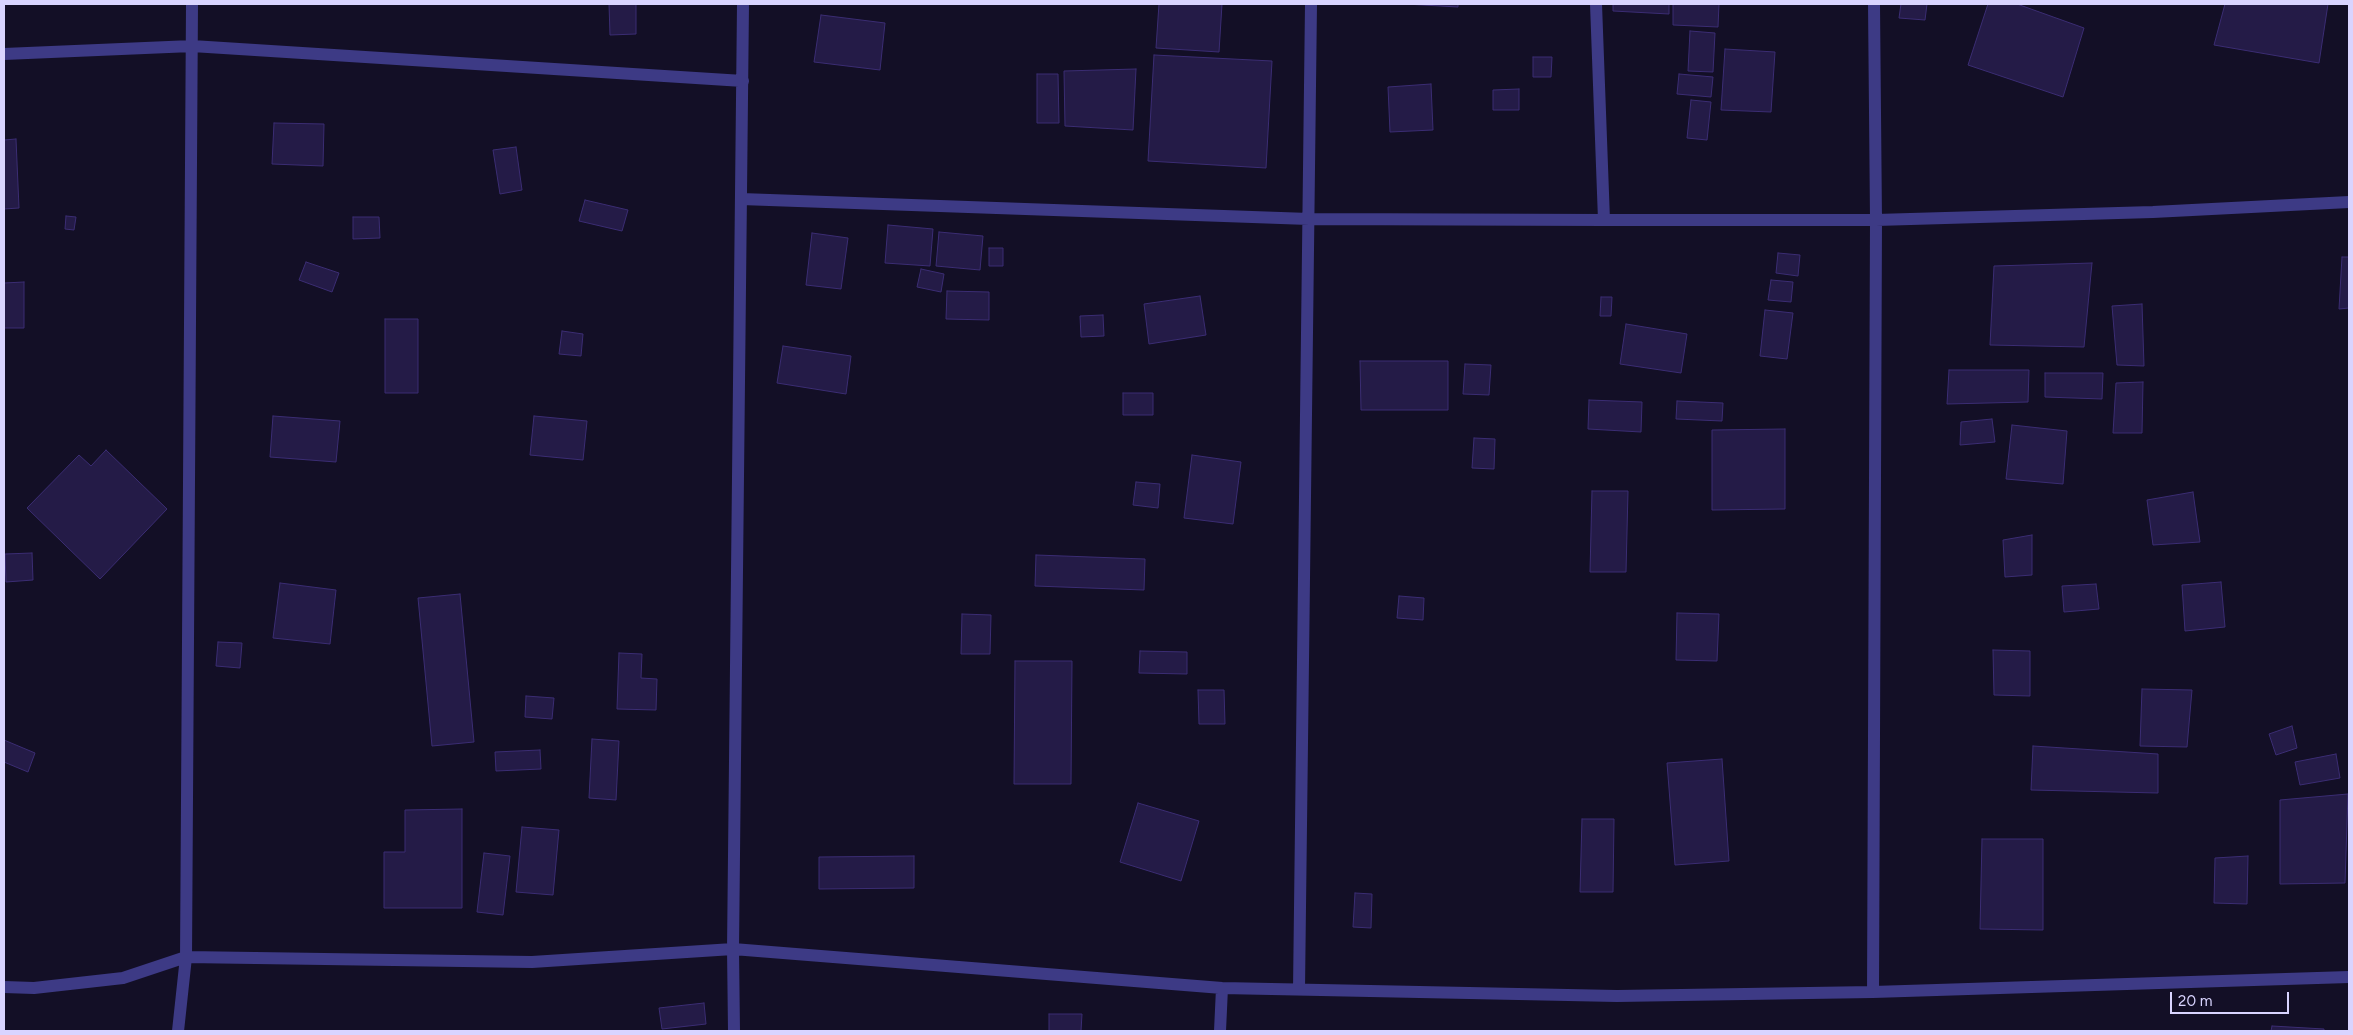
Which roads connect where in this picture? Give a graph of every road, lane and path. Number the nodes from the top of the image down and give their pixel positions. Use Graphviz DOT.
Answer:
graph roads {
  1 [pos="192,4"];
  2 [pos="743,4"];
  3 [pos="1311,4"];
  4 [pos="1596,4"];
  5 [pos="1874,4"];
  6 [pos="192,46"];
  7 [pos="4,54"];
  8 [pos="743,81"];
  9 [pos="741,199"];
  10 [pos="2349,202"];
  11 [pos="1309,219"];
  12 [pos="1604,220"];
  13 [pos="1876,220"];
  14 [pos="733,949"];
  15 [pos="186,957"];
  16 [pos="2349,977"];
  17 [pos="4,987"];
  18 [pos="1222,988"];
  19 [pos="1299,988"];
  20 [pos="1874,992"];
  21 [pos="178,1031"];
  22 [pos="734,1031"];
  23 [pos="1220,1031"];
  1 -- 6 [label="street"];
  2 -- 8 [label="street"];
  3 -- 11 [label="street"];
  4 -- 12 [label="street"];
  5 -- 13 [label="street"];
  6 -- 7 [label="street"];
  6 -- 8 [label="street"];
  6 -- 15 [label="street"];
  8 -- 9 [label="street"];
  9 -- 11 [label="street"];
  9 -- 14 [label="street"];
  10 -- 13 [label="street"];
  11 -- 12 [label="street"];
  11 -- 19 [label="street"];
  12 -- 13 [label="street"];
  13 -- 20 [label="street"];
  14 -- 15 [label="street"];
  14 -- 18 [label="street"];
  14 -- 22 [label="street"];
  15 -- 17 [label="street"];
  15 -- 21 [label="street"];
  16 -- 20 [label="street"];
  18 -- 19 [label="street"];
  18 -- 23 [label="street"];
  19 -- 20 [label="street"];
}
